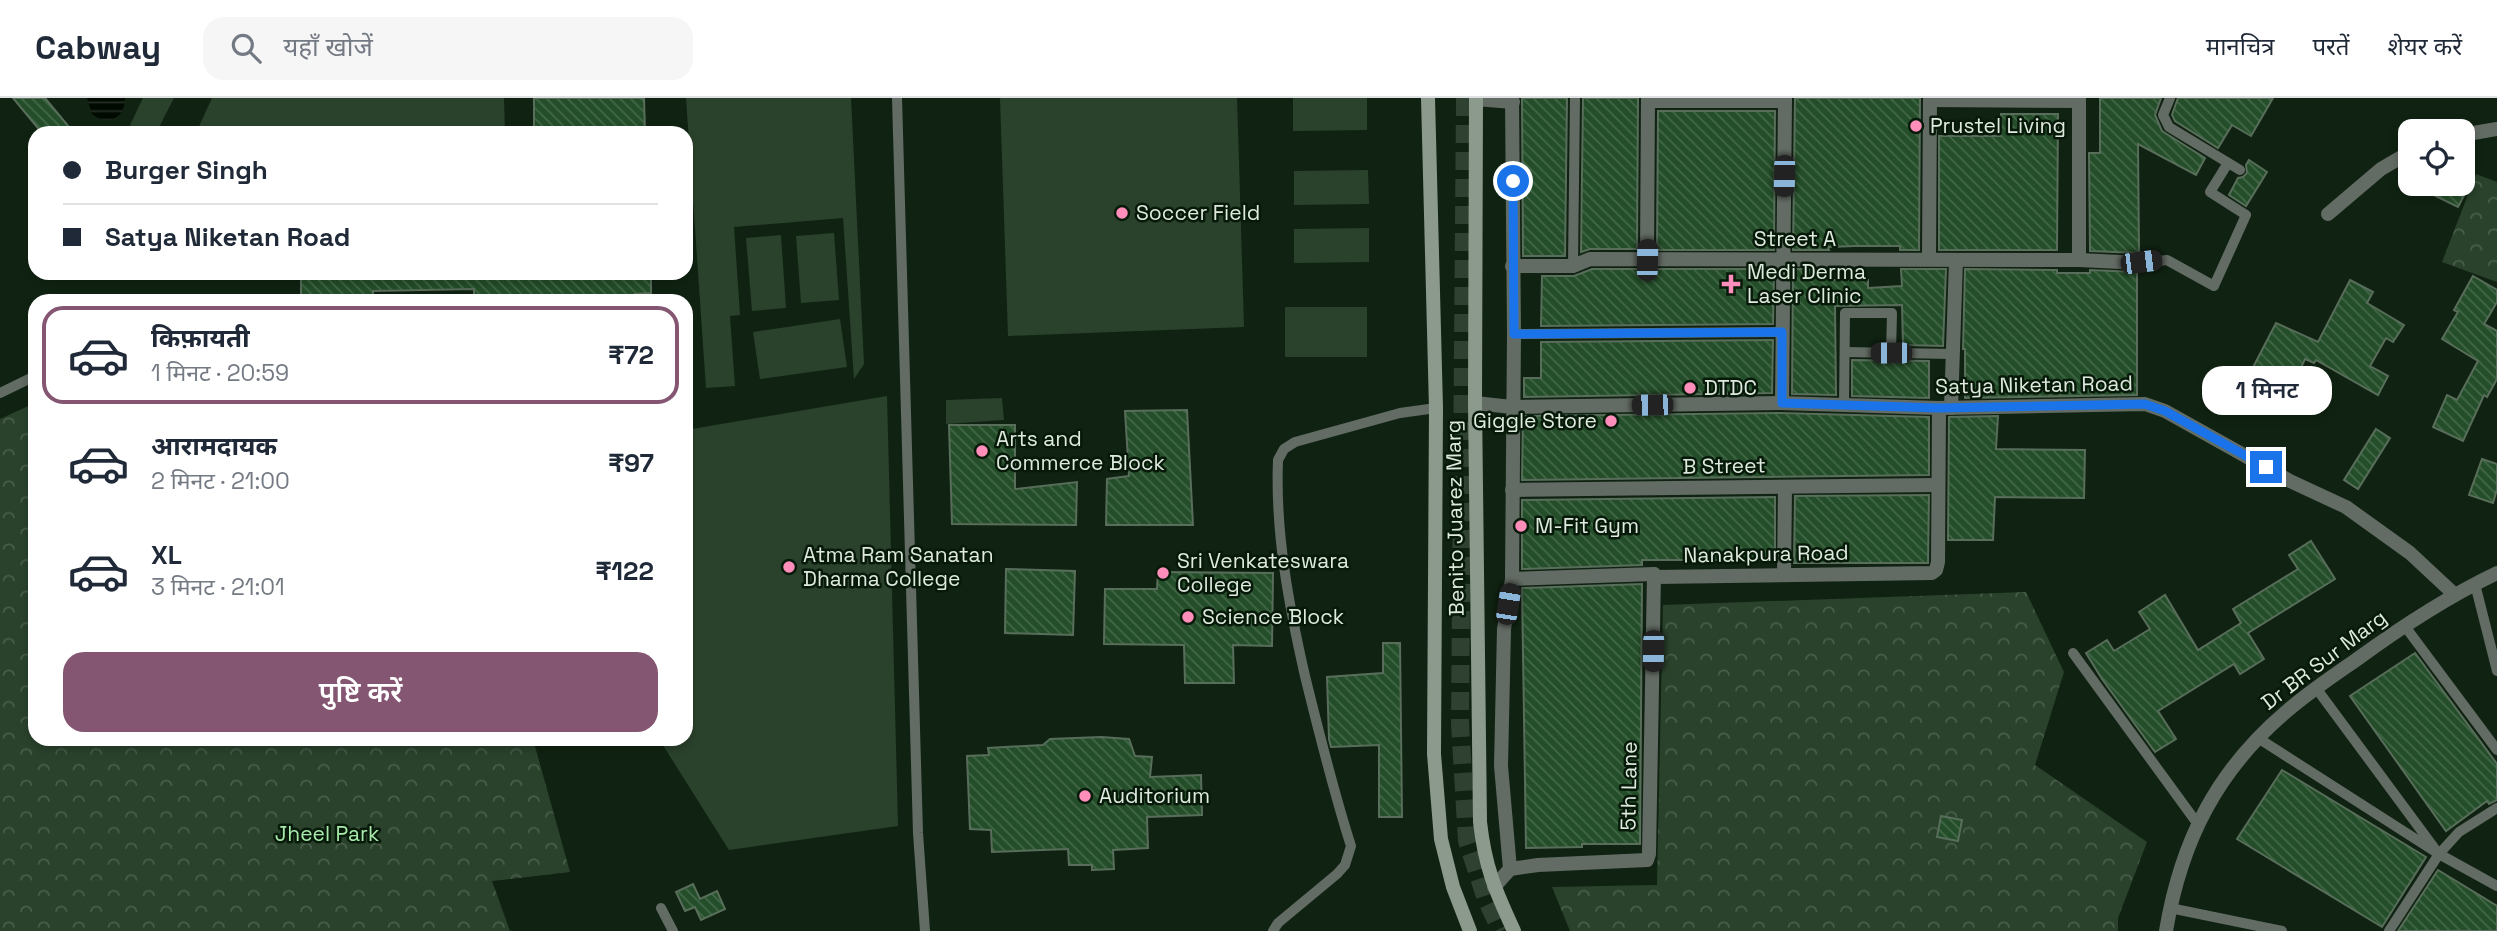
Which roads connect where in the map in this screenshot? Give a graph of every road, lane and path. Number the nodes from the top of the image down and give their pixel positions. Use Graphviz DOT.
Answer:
graph roads {
  1 [pos="897,98"];
  2 [pos="1428,98"];
  3 [pos="1476,98"];
  4 [pos="1575,98"];
  5 [pos="2170,98"];
  6 [pos="1785,99"];
  7 [pos="1513,100"];
  8 [pos="1648,100"];
  9 [pos="1930,100"];
  10 [pos="2002,100"];
  11 [pos="2079,100"];
  12 [pos="2497,129"];
  13 [pos="2475,133"];
  14 [pos="2398,159"];
  15 [pos="2228,163"];
  16 [pos="2240,170"];
  17 [pos="2328,214"];
  18 [pos="1928,259"];
  19 [pos="1647,260"];
  20 [pos="1956,260"];
  21 [pos="2079,260"];
  22 [pos="1782,261"];
  23 [pos="2141,262"];
  24 [pos="1512,266"];
  25 [pos="1573,266"];
  26 [pos="1782,332"];
  27 [pos="1514,334"];
  28 [pos="1845,352"];
  29 [pos="1891,353"];
  30 [pos="1952,354"];
  31 [pos="28,379"];
  32 [pos="0,393"];
  33 [pos="1475,403"];
  34 [pos="1782,403"];
  35 [pos="1844,405"];
  36 [pos="1512,407"];
  37 [pos="1436,408"];
  38 [pos="1945,408"];
  39 [pos="1937,485"];
  40 [pos="1785,487"];
  41 [pos="1512,490"];
  42 [pos="2497,573"];
  43 [pos="1654,574"];
  44 [pos="1784,575"];
  45 [pos="1512,579"];
  46 [pos="2475,584"];
  47 [pos="2454,594"];
  48 [pos="2404,625"];
  49 [pos="2073,653"];
  50 [pos="2497,671"];
  51 [pos="2316,688"];
  52 [pos="2258,738"];
  53 [pos="2497,750"];
  54 [pos="2497,808"];
  55 [pos="2197,824"];
  56 [pos="2439,854"];
  57 [pos="1510,869"];
  58 [pos="2497,886"];
  59 [pos="1494,887"];
  60 [pos="661,908"];
  61 [pos="2170,908"];
  62 [pos="673,931"];
  63 [pos="925,931"];
  64 [pos="1273,931"];
  65 [pos="1470,931"];
  66 [pos="1514,931"];
  67 [pos="2166,931"];
  68 [pos="2282,931"];
  69 [pos="2389,931"];
  1 -- 63 [label="lane"];
  2 -- 37 [label="street, Benito Juarez Marg"];
  3 -- 7 [label="street"];
  3 -- 33 [label="street, Benito Juarez Marg"];
  4 -- 25 [label="lane"];
  5 -- 15 [label="lane"];
  6 -- 8 [label="street"];
  6 -- 22 [label="street"];
  7 -- 24 [label="street"];
  8 -- 19 [label="street"];
  9 -- 10 [label="lane"];
  9 -- 18 [label="street"];
  10 -- 11 [label="lane"];
  11 -- 21 [label="street"];
  12 -- 13 [label="street"];
  14 -- 17 [label="street"];
  15 -- 16 [label="lane"];
  15 -- 23 [label="lane"];
  18 -- 20 [label="street, Street A"];
  18 -- 22 [label="street, Street A"];
  19 -- 22 [label="street, Street A"];
  19 -- 25 [label="street, Street A"];
  20 -- 21 [label="street, Street A"];
  20 -- 30 [label="street"];
  21 -- 23 [label="street, Street A"];
  22 -- 26 [label="street"];
  24 -- 25 [label="street, Street A"];
  24 -- 27 [label="street"];
  26 -- 27 [label="lane"];
  26 -- 34 [label="street"];
  27 -- 36 [label="street"];
  28 -- 29 [label="lane"];
  28 -- 29 [label="lane"];
  28 -- 35 [label="lane"];
  29 -- 30 [label="lane"];
  30 -- 38 [label="street"];
  31 -- 32 [label="lane"];
  33 -- 36 [label="street, Satya Niketan Road"];
  33 -- 59 [label="street, Benito Juarez Marg"];
  34 -- 35 [label="street, Satya Niketan Road"];
  34 -- 36 [label="street, Satya Niketan Road"];
  35 -- 38 [label="street, Satya Niketan Road"];
  36 -- 41 [label="street"];
  37 -- 64 [label="lane"];
  37 -- 65 [label="street, Benito Juarez Marg"];
  38 -- 39 [label="street"];
  38 -- 47 [label="street, Satya Niketan Road"];
  39 -- 40 [label="street, B Street"];
  39 -- 44 [label="street, Nanakpura Road"];
  40 -- 41 [label="street, B Street"];
  40 -- 44 [label="street"];
  41 -- 45 [label="street"];
  42 -- 46 [label="street, Dr BR Sur Marg"];
  43 -- 44 [label="street, Nanakpura Road"];
  43 -- 45 [label="street, Nanakpura Road"];
  43 -- 57 [label="street, 5th Lane"];
  45 -- 57 [label="street"];
  46 -- 47 [label="street, Dr BR Sur Marg"];
  46 -- 50 [label="lane"];
  47 -- 48 [label="street, Dr BR Sur Marg"];
  48 -- 51 [label="street, Dr BR Sur Marg"];
  48 -- 53 [label="lane"];
  49 -- 55 [label="lane"];
  51 -- 52 [label="street, Dr BR Sur Marg"];
  51 -- 56 [label="lane"];
  52 -- 55 [label="street, Dr BR Sur Marg"];
  52 -- 56 [label="lane"];
  54 -- 56 [label="lane"];
  55 -- 61 [label="street, Dr BR Sur Marg"];
  56 -- 58 [label="lane"];
  56 -- 69 [label="lane"];
  57 -- 59 [label="street"];
  59 -- 66 [label="street, Benito Juarez Marg"];
  60 -- 62 [label="lane"];
  61 -- 67 [label="street, Dr BR Sur Marg"];
  61 -- 68 [label="lane"];
}
